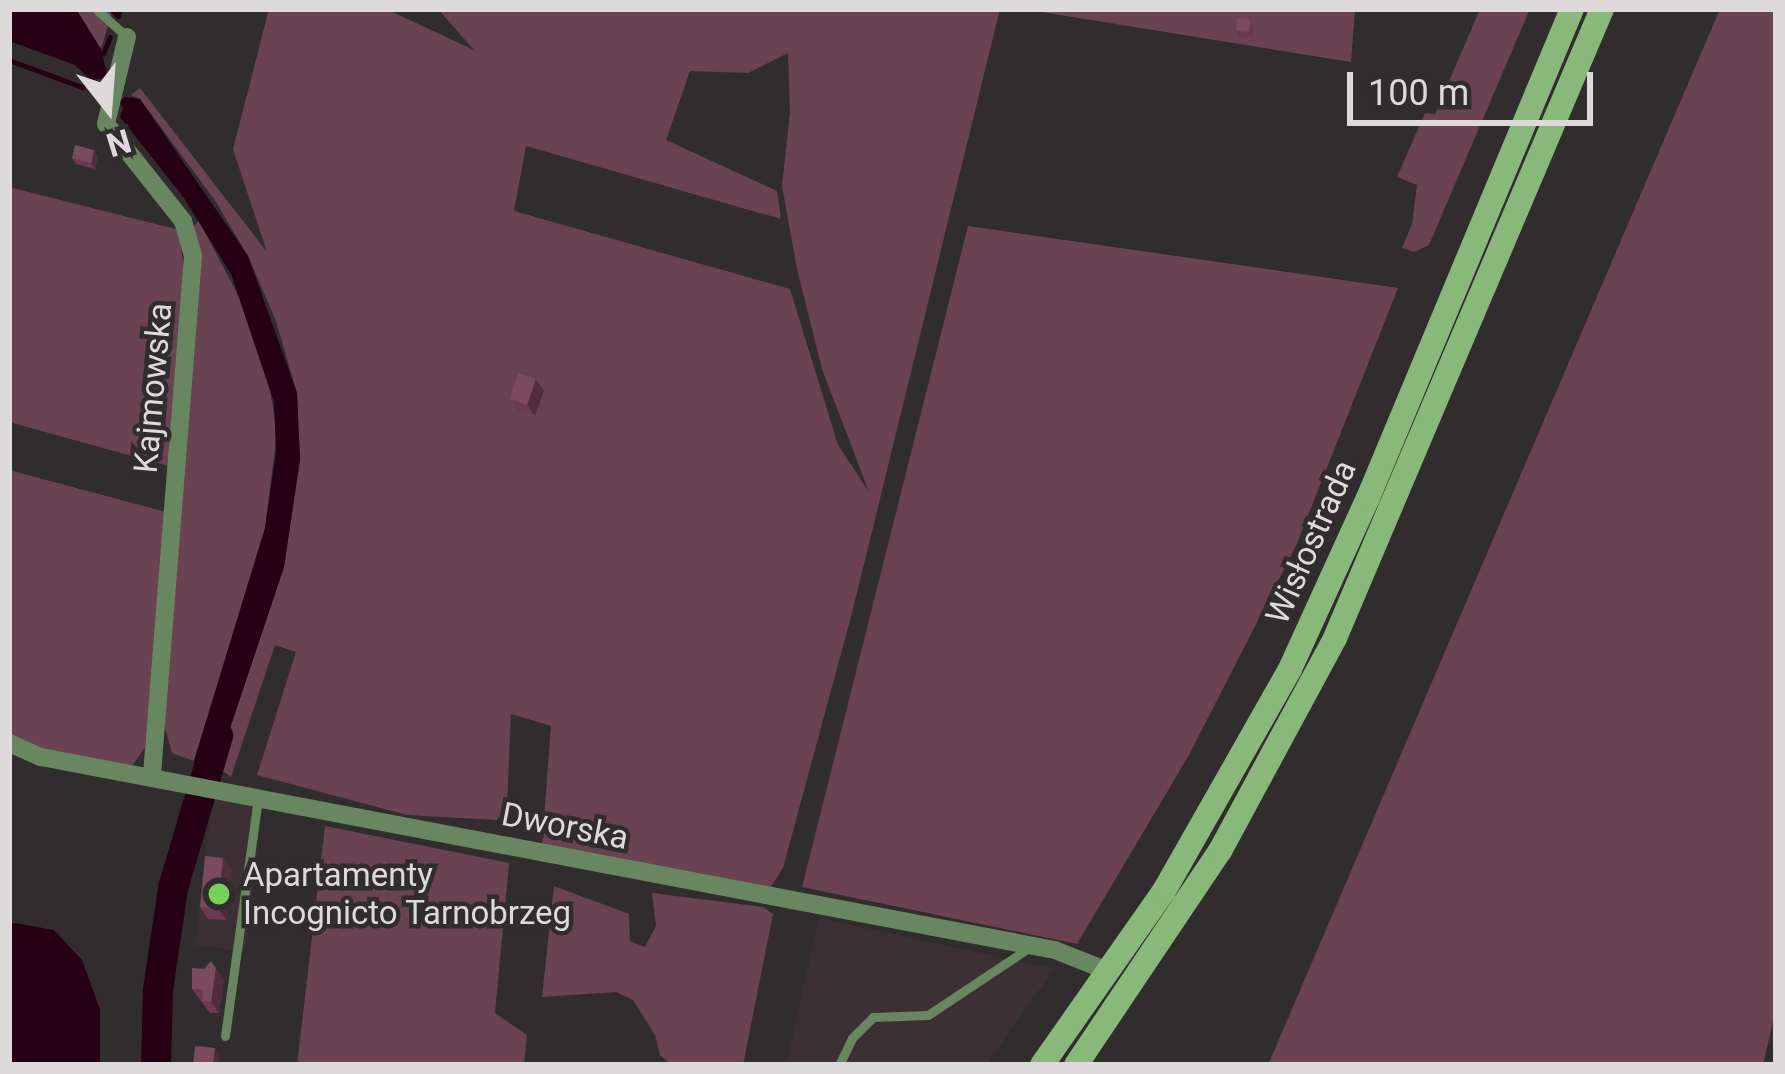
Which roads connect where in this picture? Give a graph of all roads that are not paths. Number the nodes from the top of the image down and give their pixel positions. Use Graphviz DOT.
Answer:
graph roads {
  1 [pos="97,9"];
  2 [pos="1572,9"];
  3 [pos="1602,9"];
  4 [pos="127,37"];
  5 [pos="9,743"];
  6 [pos="152,775"];
  7 [pos="258,799"];
  8 [pos="1032,946"];
  9 [pos="1110,972"];
  10 [pos="1133,985"];
  11 [pos="225,1036"];
  12 [pos="839,1065"];
  13 [pos="1042,1065"];
  14 [pos="1076,1065"];
  1 -- 4 [label="lane"];
  2 -- 9 [label="main road, Wisłostrada"];
  3 -- 10 [label="main road, Wisłostrada"];
  4 -- 6 [label="street, Kajmowska"];
  5 -- 6 [label="street, Dworska"];
  6 -- 7 [label="street, Dworska"];
  7 -- 8 [label="street, Dworska"];
  7 -- 11 [label="lane"];
  8 -- 9 [label="street, Dworska"];
  8 -- 12 [label="lane"];
  9 -- 10 [label="main road"];
  9 -- 13 [label="main road, Wisłostrada"];
  10 -- 14 [label="main road, Wisłostrada"];
}
